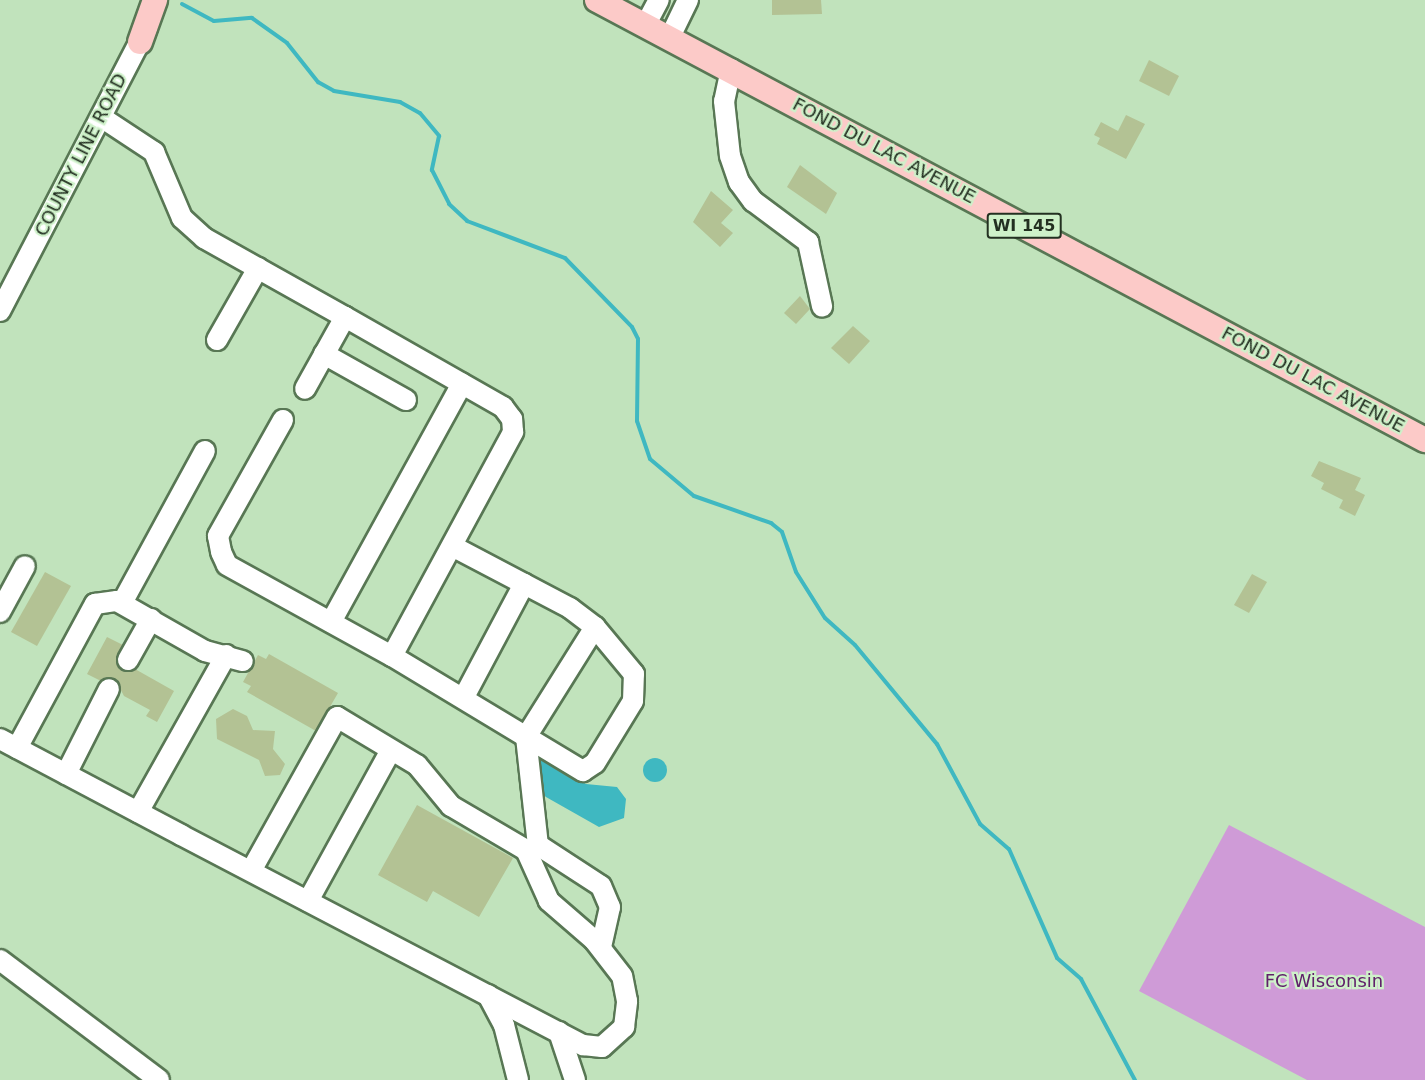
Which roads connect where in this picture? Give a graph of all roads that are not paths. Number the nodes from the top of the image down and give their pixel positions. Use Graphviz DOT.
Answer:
graph roads {
  1 [pos="155,0"];
  2 [pos="161,0"];
  3 [pos="597,0"];
  4 [pos="659,0"];
  5 [pos="688,0"];
  6 [pos="646,24"];
  7 [pos="670,37"];
  8 [pos="140,42"];
  9 [pos="731,69"];
  10 [pos="101,117"];
  11 [pos="258,268"];
  12 [pos="822,306"];
  13 [pos="0,311"];
  14 [pos="345,317"];
  15 [pos="217,340"];
  16 [pos="324,354"];
  17 [pos="462,384"];
  18 [pos="305,389"];
  19 [pos="406,400"];
  20 [pos="284,420"];
  21 [pos="1425,440"];
  22 [pos="205,451"];
  23 [pos="452,546"];
  24 [pos="25,566"];
  25 [pos="524,584"];
  26 [pos="122,603"];
  27 [pos="0,612"];
  28 [pos="151,619"];
  29 [pos="330,622"];
  30 [pos="595,627"];
  31 [pos="392,656"];
  32 [pos="128,660"];
  33 [pos="110,689"];
  34 [pos="465,695"];
  35 [pos="526,737"];
  36 [pos="9,744"];
  37 [pos="391,750"];
  38 [pos="66,774"];
  39 [pos="138,812"];
  40 [pos="251,871"];
  41 [pos="308,901"];
  42 [pos="601,948"];
  43 [pos="0,960"];
  44 [pos="488,995"];
  45 [pos="559,1032"];
  46 [pos="159,1080"];
  47 [pos="518,1080"];
  48 [pos="574,1080"];
  1 -- 8 [label="main road"];
  2 -- 8 [label="street, COUNTY LINE ROAD"];
  3 -- 6 [label="main road, FOND DU LAC AVENUE / WI 145"];
  4 -- 6 [label="street"];
  5 -- 7 [label="street"];
  6 -- 7 [label="main road, FOND DU LAC AVENUE / WI 145"];
  7 -- 9 [label="main road, FOND DU LAC AVENUE / WI 145"];
  8 -- 10 [label="street, COUNTY LINE ROAD"];
  9 -- 12 [label="street"];
  9 -- 21 [label="main road, FOND DU LAC AVENUE / WI 145"];
  10 -- 11 [label="street"];
  10 -- 13 [label="street, COUNTY LINE ROAD"];
  11 -- 14 [label="street"];
  11 -- 15 [label="street"];
  14 -- 16 [label="street"];
  14 -- 17 [label="street"];
  16 -- 18 [label="street"];
  16 -- 19 [label="street"];
  17 -- 23 [label="street"];
  17 -- 29 [label="street"];
  20 -- 29 [label="street"];
  22 -- 26 [label="street"];
  23 -- 25 [label="street"];
  23 -- 31 [label="street"];
  24 -- 27 [label="street"];
  25 -- 30 [label="street"];
  25 -- 34 [label="street"];
  26 -- 28 [label="street"];
  26 -- 36 [label="street"];
  28 -- 32 [label="street"];
  28 -- 39 [label="street"];
  29 -- 31 [label="street"];
  30 -- 35 [label="street"];
  30 -- 35 [label="street"];
  31 -- 34 [label="street"];
  33 -- 38 [label="street"];
  34 -- 35 [label="street"];
  35 -- 42 [label="street"];
  36 -- 38 [label="street"];
  37 -- 40 [label="street"];
  37 -- 41 [label="street"];
  37 -- 42 [label="street"];
  38 -- 39 [label="street"];
  39 -- 40 [label="street"];
  40 -- 41 [label="street"];
  41 -- 44 [label="street"];
  42 -- 45 [label="street"];
  43 -- 46 [label="street"];
  44 -- 45 [label="street"];
  44 -- 47 [label="street"];
  45 -- 48 [label="street"];
}
